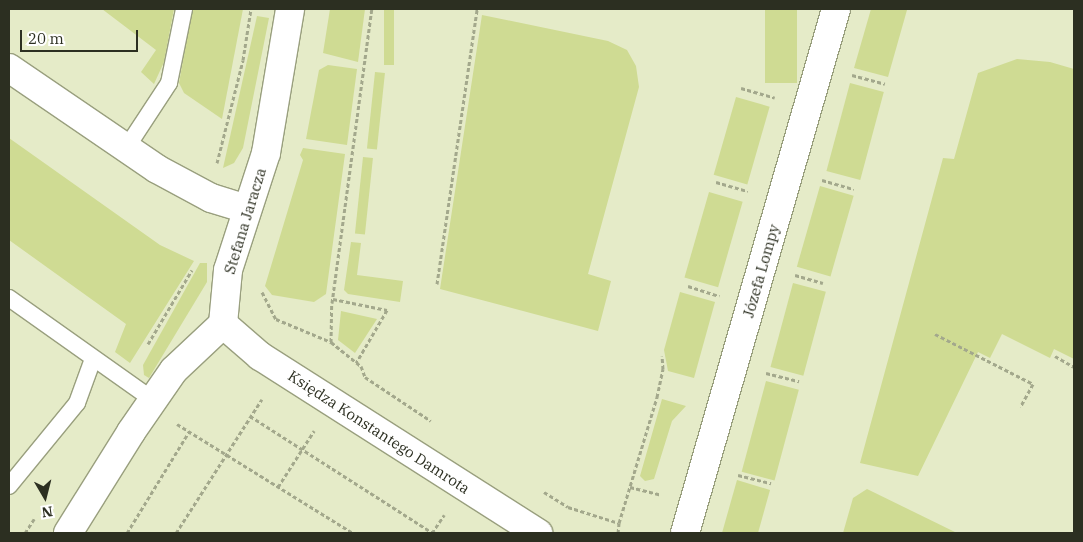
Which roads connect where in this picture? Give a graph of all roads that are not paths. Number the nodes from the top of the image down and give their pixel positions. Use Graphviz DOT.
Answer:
graph roads {
  1 [pos="184,9"];
  2 [pos="290,9"];
  3 [pos="836,9"];
  4 [pos="9,68"];
  5 [pos="125,150"];
  6 [pos="246,208"];
  7 [pos="9,298"];
  8 [pos="223,324"];
  9 [pos="93,359"];
  10 [pos="161,410"];
  11 [pos="9,486"];
  12 [pos="68,533"];
  13 [pos="538,533"];
  14 [pos="685,533"];
  1 -- 5 [label="lane"];
  2 -- 6 [label="street, Stefana Jaracza"];
  3 -- 14 [label="street, Józefa Lompy"];
  4 -- 5 [label="street"];
  5 -- 6 [label="street"];
  6 -- 8 [label="street, Stefana Jaracza"];
  7 -- 9 [label="lane"];
  8 -- 10 [label="street"];
  8 -- 13 [label="street, Księdza Konstantego Damrota"];
  9 -- 10 [label="lane"];
  9 -- 11 [label="lane"];
  10 -- 12 [label="street"];
}
